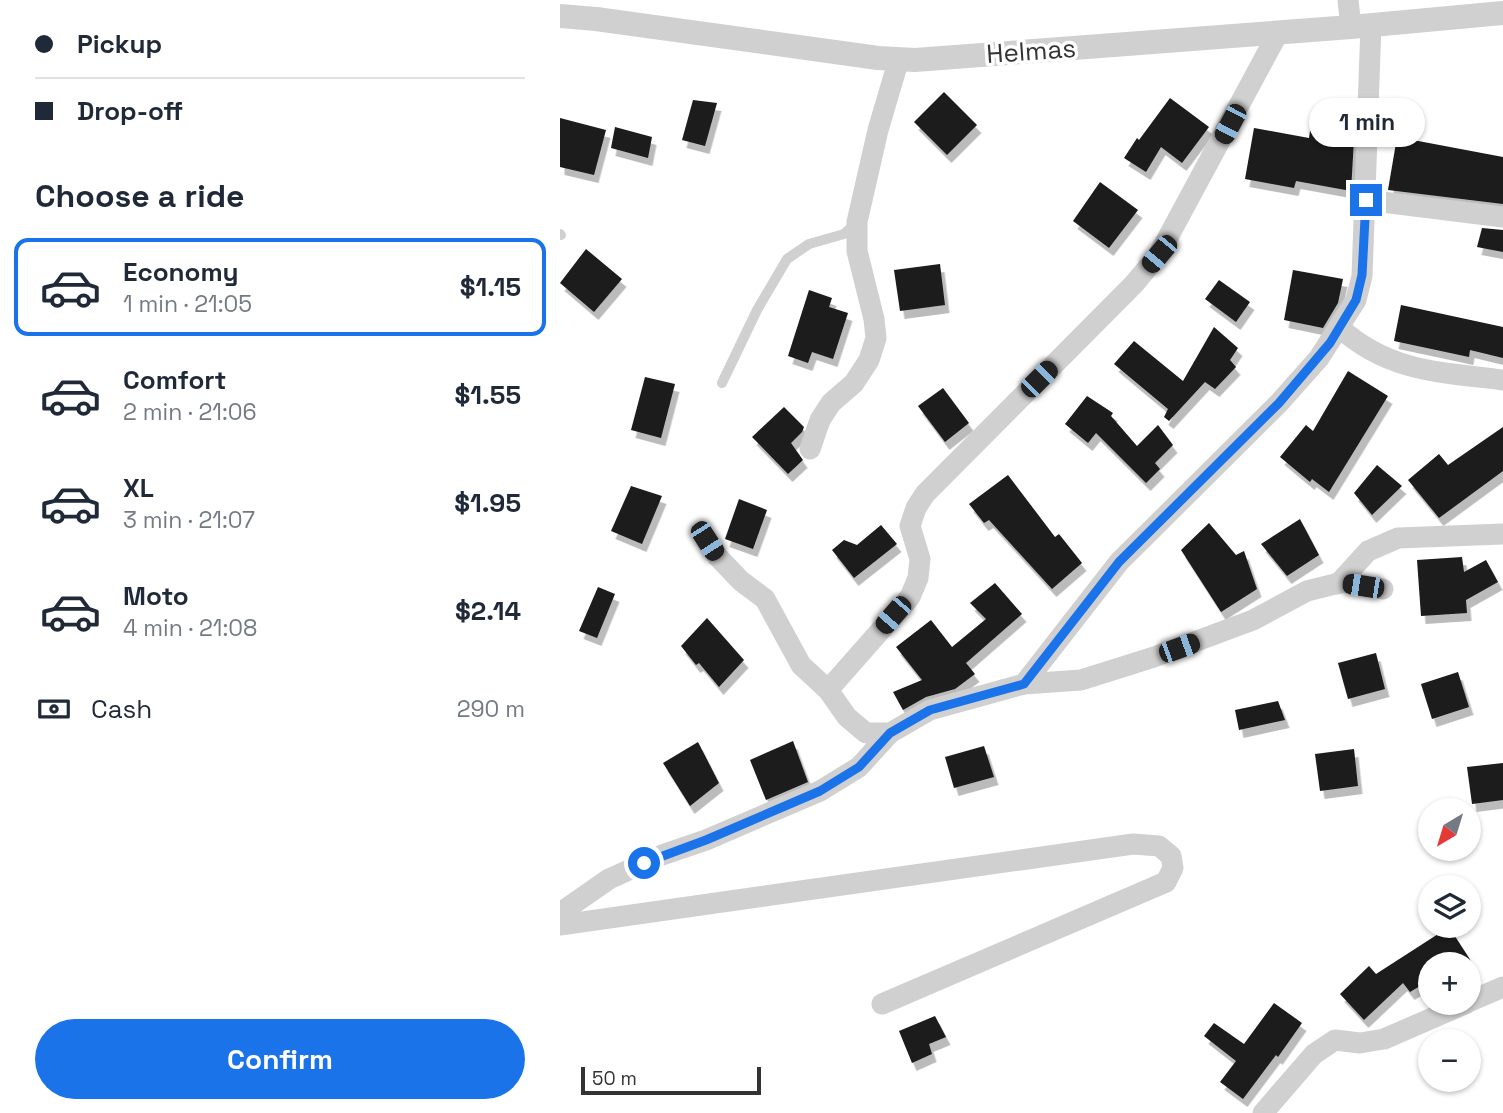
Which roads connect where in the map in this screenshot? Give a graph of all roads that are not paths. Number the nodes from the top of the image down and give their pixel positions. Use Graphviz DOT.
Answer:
graph roads {
  1 [pos="1348,0"];
  2 [pos="1503,13"];
  3 [pos="560,16"];
  4 [pos="1361,26"];
  5 [pos="1278,33"];
  6 [pos="899,59"];
  7 [pos="1366,200"];
  8 [pos="1503,217"];
  9 [pos="857,222"];
  10 [pos="1340,328"];
  11 [pos="1503,380"];
  12 [pos="722,383"];
  13 [pos="810,449"];
  14 [pos="1503,534"];
  15 [pos="707,541"];
  16 [pos="1338,584"];
  17 [pos="1383,589"];
  18 [pos="1024,684"];
  19 [pos="828,690"];
  20 [pos="890,733"];
  21 [pos="560,913"];
  22 [pos="560,925"];
  23 [pos="1503,987"];
  24 [pos="1481,996"];
  25 [pos="882,1004"];
  26 [pos="1439,1015"];
  27 [pos="1263,1113"];
  1 -- 4 [label="street"];
  2 -- 4 [label="street, Helmas"];
  3 -- 6 [label="street, Helmas"];
  4 -- 5 [label="street, Helmas"];
  4 -- 7 [label="street"];
  5 -- 6 [label="street, Helmas"];
  5 -- 19 [label="street"];
  6 -- 9 [label="street"];
  7 -- 8 [label="street"];
  7 -- 10 [label="street"];
  9 -- 12 [label="lane"];
  9 -- 13 [label="street"];
  10 -- 11 [label="street"];
  10 -- 18 [label="street"];
  14 -- 16 [label="street"];
  15 -- 19 [label="street"];
  16 -- 17 [label="street"];
  16 -- 18 [label="street"];
  18 -- 20 [label="street"];
  19 -- 20 [label="street"];
  20 -- 21 [label="street"];
  22 -- 25 [label="street"];
  23 -- 24 [label="street"];
  26 -- 27 [label="street"];
}
